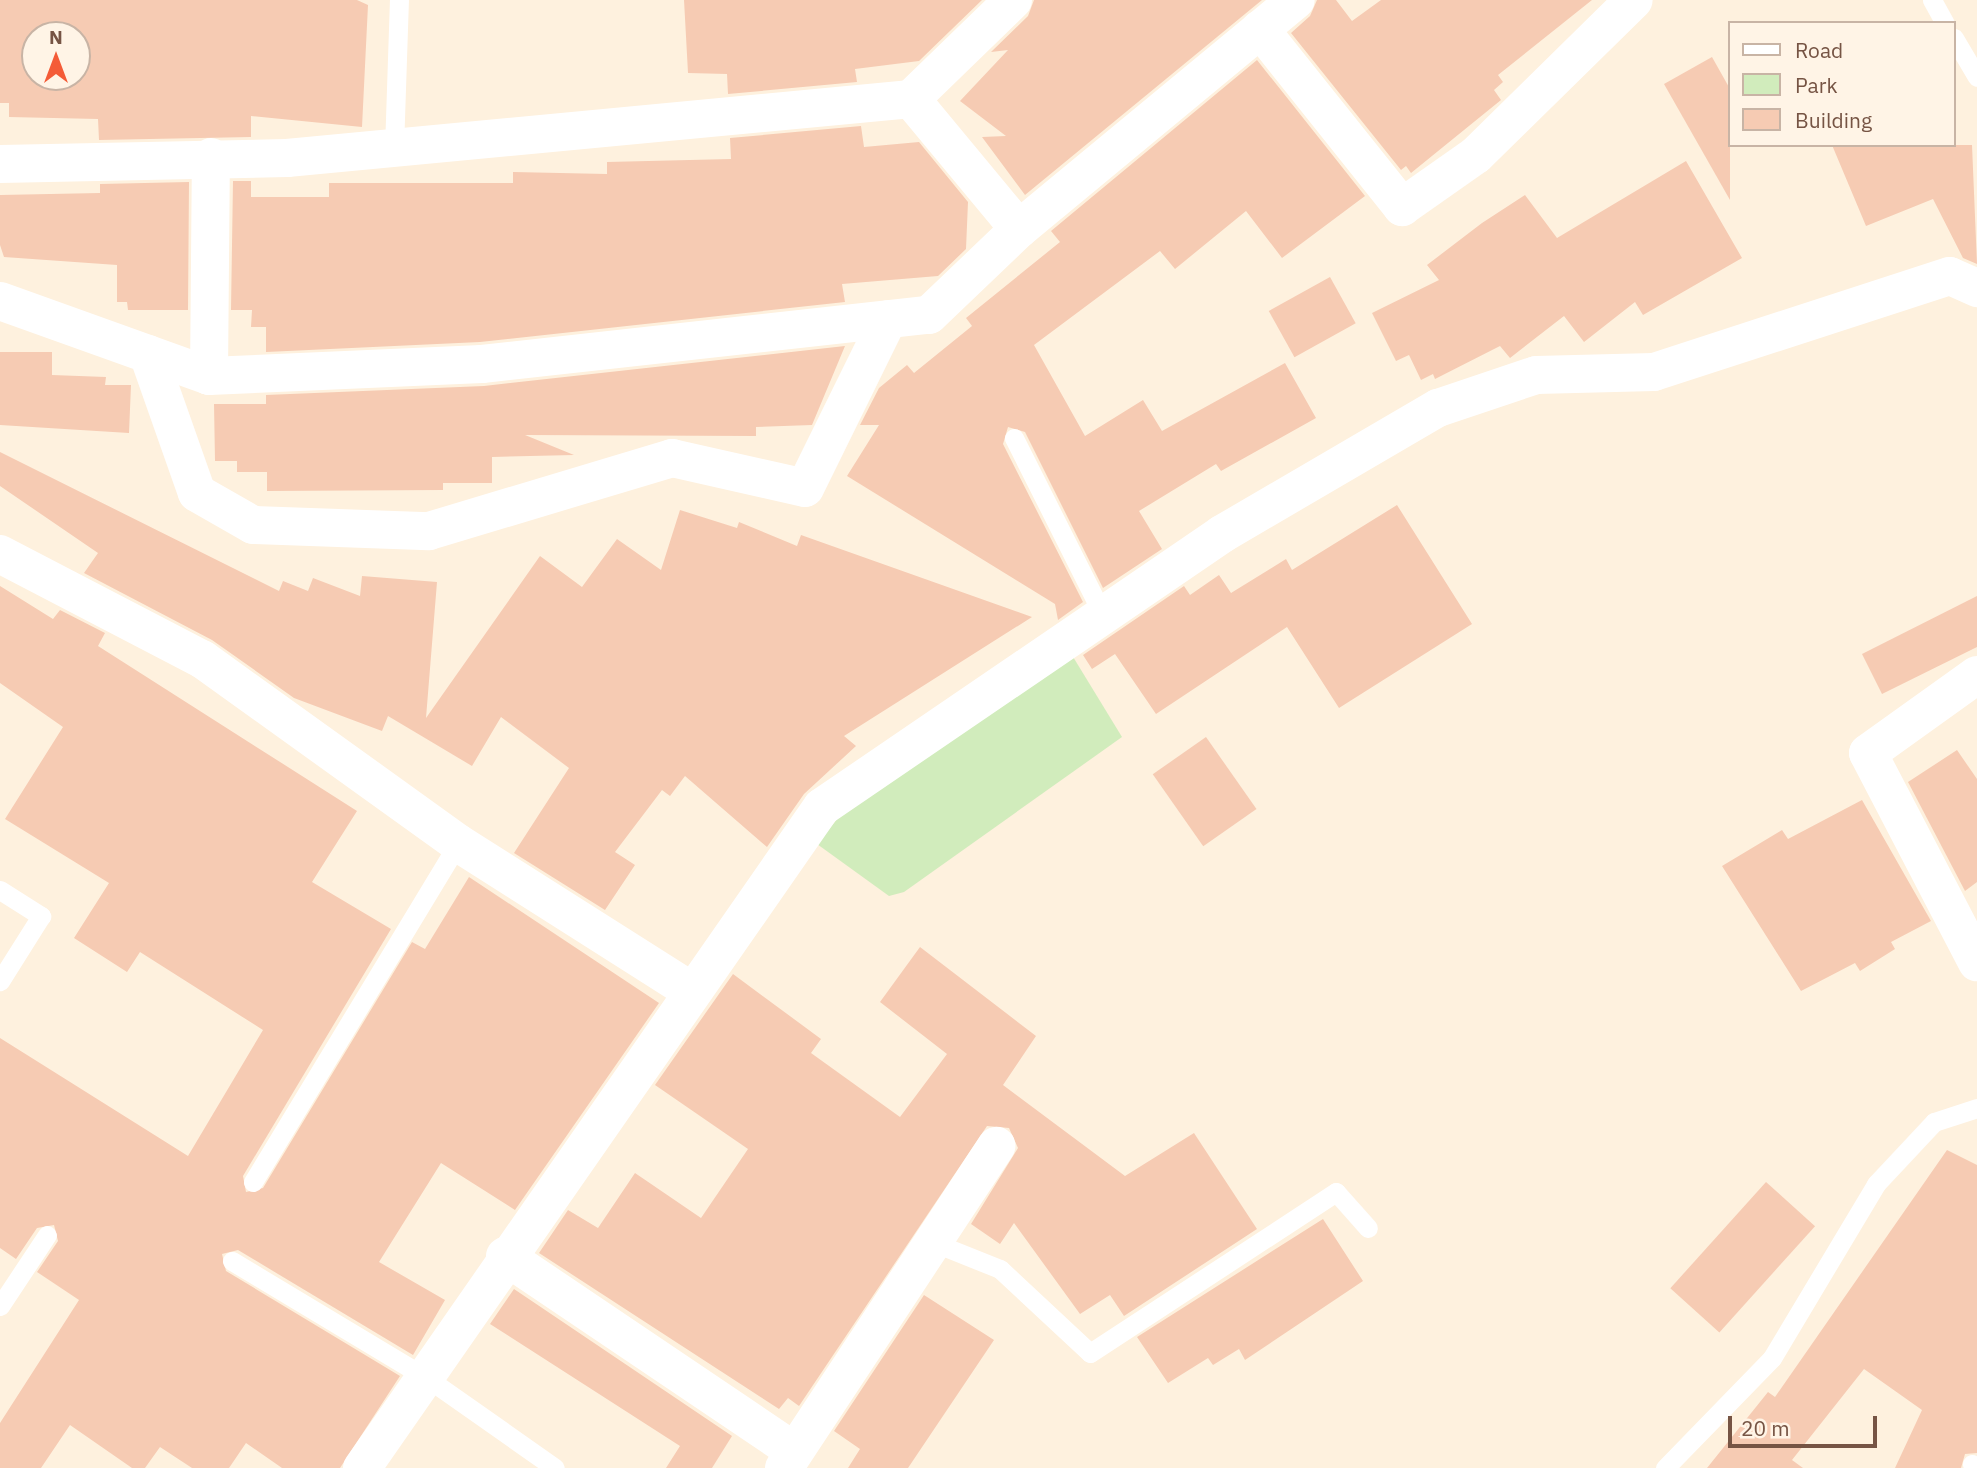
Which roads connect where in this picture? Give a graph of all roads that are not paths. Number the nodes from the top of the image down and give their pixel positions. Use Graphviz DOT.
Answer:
graph roads {
  1 [pos="399,0"];
  2 [pos="1013,0"];
  3 [pos="1296,0"];
  4 [pos="1634,0"];
  5 [pos="1932,0"];
  6 [pos="1944,21"];
  7 [pos="1260,29"];
  8 [pos="1956,41"];
  9 [pos="1977,76"];
  10 [pos="911,99"];
  11 [pos="394,149"];
  12 [pos="211,157"];
  13 [pos="0,164"];
  14 [pos="1019,229"];
  15 [pos="1968,274"];
  16 [pos="0,301"];
  17 [pos="888,320"];
  18 [pos="148,354"];
  19 [pos="209,376"];
  20 [pos="1014,438"];
  21 [pos="0,554"];
  22 [pos="1103,615"];
  23 [pos="1977,675"];
  24 [pos="457,843"];
  25 [pos="0,890"];
  26 [pos="1972,939"];
  27 [pos="0,981"];
  28 [pos="690,990"];
  29 [pos="1977,1108"];
  30 [pos="996,1146"];
  31 [pos="254,1182"];
  32 [pos="1368,1228"];
  33 [pos="47,1235"];
  34 [pos="935,1242"];
  35 [pos="505,1256"];
  36 [pos="232,1261"];
  37 [pos="0,1306"];
  38 [pos="427,1378"];
  39 [pos="789,1460"];
  40 [pos="362,1468"];
  41 [pos="555,1468"];
  42 [pos="1665,1468"];
  1 -- 11 [label="lane"];
  2 -- 10 [label="street"];
  3 -- 7 [label="street"];
  4 -- 7 [label="street"];
  5 -- 6 [label="lane"];
  7 -- 14 [label="street"];
  8 -- 9 [label="lane"];
  10 -- 11 [label="street"];
  10 -- 14 [label="street"];
  11 -- 12 [label="street"];
  12 -- 13 [label="street"];
  12 -- 19 [label="street"];
  14 -- 17 [label="street"];
  15 -- 22 [label="street"];
  16 -- 18 [label="street"];
  17 -- 18 [label="street"];
  17 -- 19 [label="street"];
  18 -- 19 [label="street"];
  20 -- 22 [label="lane"];
  21 -- 24 [label="street"];
  22 -- 28 [label="street"];
  23 -- 26 [label="street"];
  24 -- 28 [label="street"];
  24 -- 31 [label="lane"];
  25 -- 27 [label="lane"];
  28 -- 35 [label="street"];
  29 -- 42 [label="lane"];
  30 -- 34 [label="street"];
  32 -- 34 [label="lane"];
  33 -- 37 [label="lane"];
  34 -- 39 [label="street"];
  35 -- 38 [label="street"];
  35 -- 39 [label="street"];
  36 -- 38 [label="lane"];
  38 -- 40 [label="street"];
  38 -- 41 [label="lane"];
}
